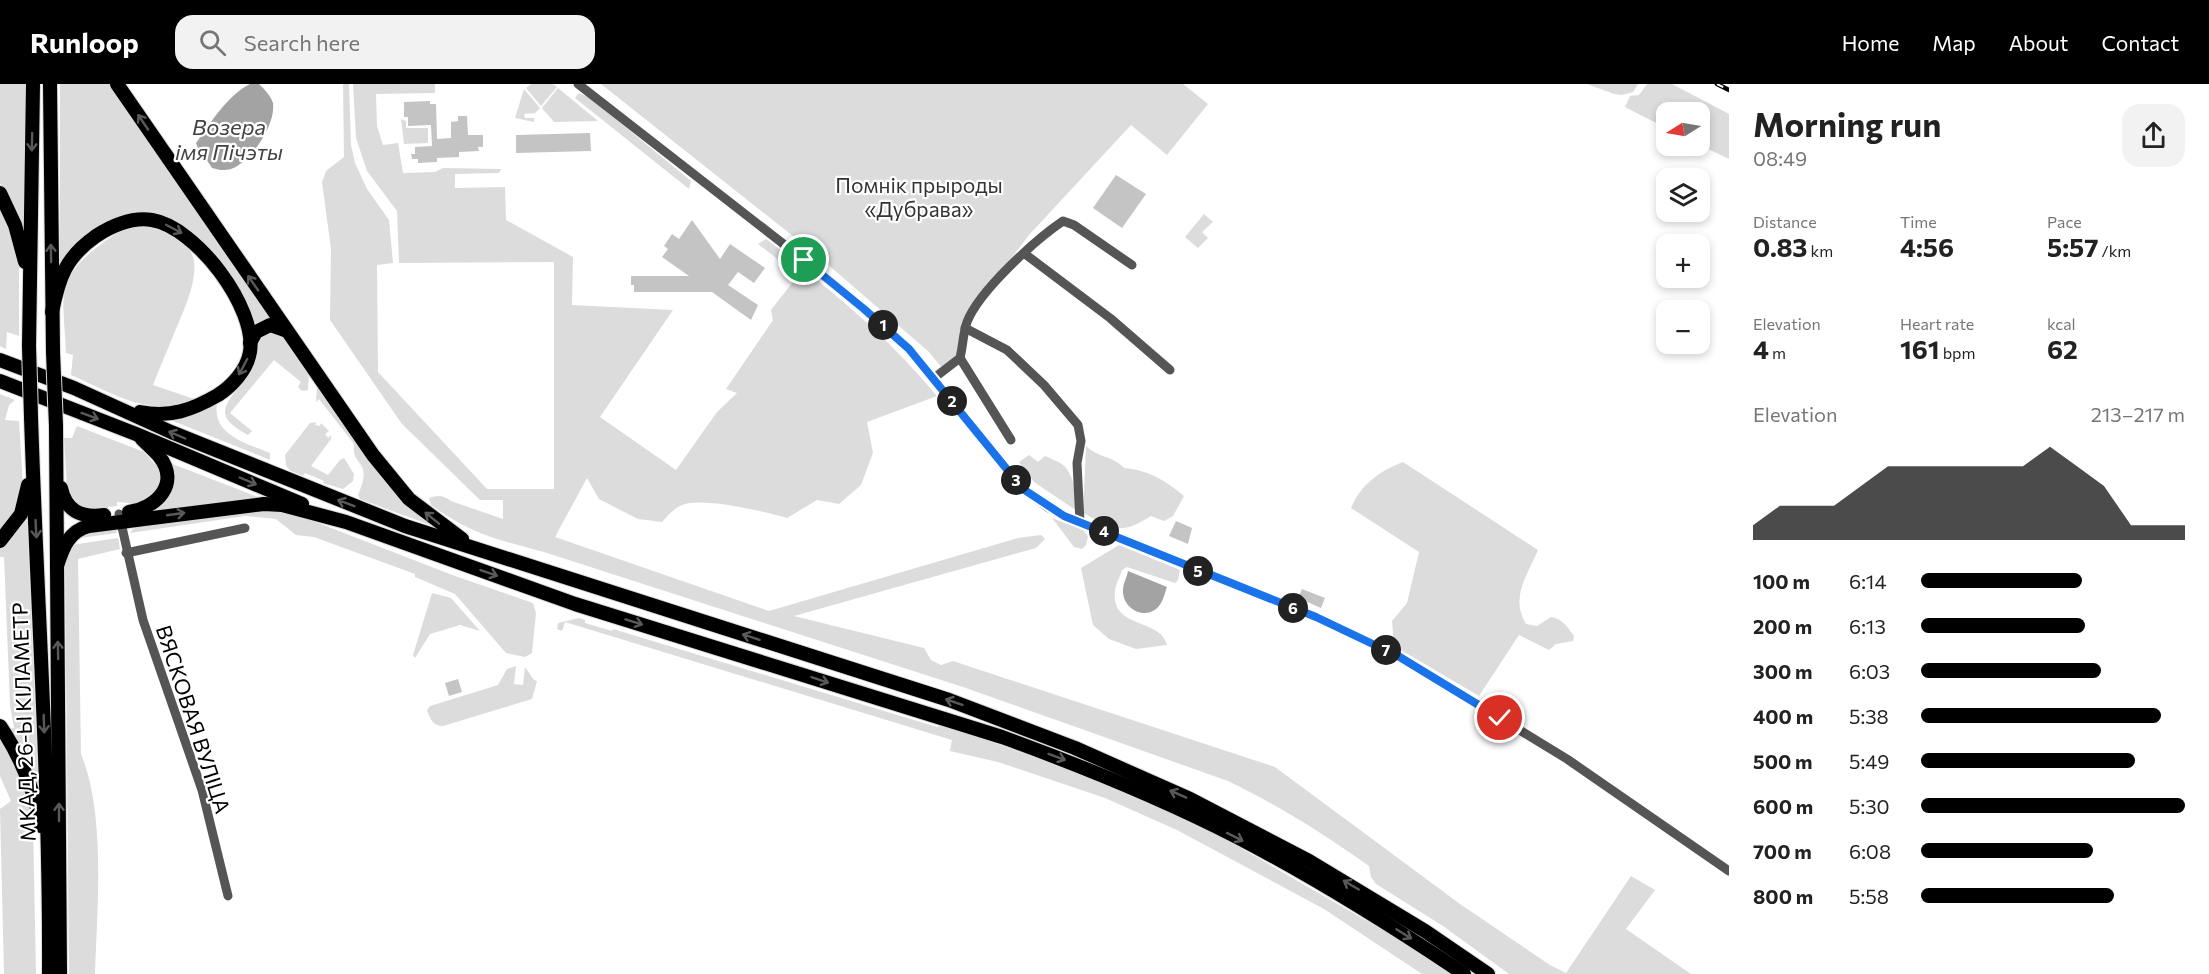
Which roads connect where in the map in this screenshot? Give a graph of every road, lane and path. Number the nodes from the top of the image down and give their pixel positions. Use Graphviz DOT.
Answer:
graph roads {
  1 [pos="33,84"];
  2 [pos="50,84"];
  3 [pos="117,84"];
  4 [pos="578,84"];
  5 [pos="0,193"];
  6 [pos="1025,254"];
  7 [pos="1132,265"];
  8 [pos="29,287"];
  9 [pos="52,312"];
  10 [pos="965,327"];
  11 [pos="287,331"];
  12 [pos="250,343"];
  13 [pos="960,358"];
  14 [pos="0,360"];
  15 [pos="1170,370"];
  16 [pos="933,378"];
  17 [pos="0,381"];
  18 [pos="120,408"];
  19 [pos="136,434"];
  20 [pos="1011,440"];
  21 [pos="32,450"];
  22 [pos="57,471"];
  23 [pos="120,517"];
  24 [pos="345,522"];
  25 [pos="1080,522"];
  26 [pos="245,528"];
  27 [pos="0,541"];
  28 [pos="126,550"];
  29 [pos="481,550"];
  30 [pos="57,566"];
  31 [pos="0,726"];
  32 [pos="1729,871"];
  33 [pos="50,873"];
  34 [pos="228,896"];
  35 [pos="49,974"];
  36 [pos="60,974"];
  37 [pos="1464,974"];
  38 [pos="1488,974"];
  1 -- 8 [label="highway, one-way"];
  9 -- 2 [label="highway, one-way"];
  11 -- 3 [label="highway, one-way"];
  4 -- 16 [label="street"];
  5 -- 8 [label="highway"];
  6 -- 7 [label="street"];
  6 -- 10 [label="street"];
  6 -- 15 [label="street"];
  8 -- 21 [label="highway, МКАД, 26-Ы КІЛАМЕТР, bridge"];
  9 -- 12 [label="highway, one-way"];
  9 -- 22 [label="highway, МКАД, 26-Ы КІЛАМЕТР, bridge"];
  10 -- 13 [label="street"];
  10 -- 25 [label="street"];
  11 -- 12 [label="highway"];
  29 -- 11 [label="highway, one-way"];
  12 -- 18 [label="highway, one-way"];
  13 -- 16 [label="street"];
  13 -- 20 [label="street"];
  14 -- 18 [label="highway"];
  16 -- 25 [label="street"];
  17 -- 19 [label="highway, one-way"];
  29 -- 18 [label="highway, one-way"];
  19 -- 23 [label="highway"];
  19 -- 24 [label="highway, one-way"];
  21 -- 27 [label="highway"];
  21 -- 33 [label="highway, МКАД, 26-Ы КІЛАМЕТР, one-way"];
  22 -- 23 [label="highway"];
  22 -- 30 [label="highway, МКАД, 26-Ы КІЛАМЕТР"];
  23 -- 24 [label="highway, one-way"];
  23 -- 28 [label="street, ВЯСКОВАЯ ВУЛІЦА"];
  23 -- 30 [label="highway"];
  24 -- 37 [label="highway, one-way"];
  25 -- 32 [label="street"];
  26 -- 28 [label="street"];
  28 -- 34 [label="street, ВЯСКОВАЯ ВУЛІЦА"];
  38 -- 29 [label="highway, one-way"];
  36 -- 30 [label="highway, МКАД, 26-Ы КІЛАМЕТР, one-way"];
  31 -- 33 [label="highway"];
  33 -- 35 [label="highway, МКАД, 26-Ы КІЛАМЕТР"];
}
